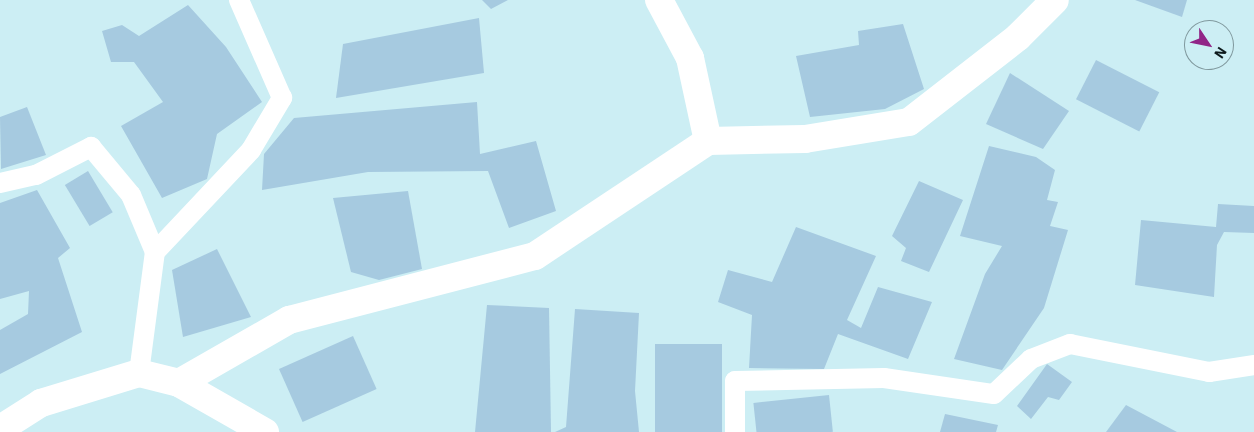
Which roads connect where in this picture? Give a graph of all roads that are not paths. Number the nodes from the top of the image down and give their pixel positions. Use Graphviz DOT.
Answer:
graph roads {
  1 [pos="239,0"];
  2 [pos="659,0"];
  3 [pos="1055,0"];
  4 [pos="708,141"];
  5 [pos="0,183"];
  6 [pos="154,252"];
  7 [pos="1254,364"];
  8 [pos="139,373"];
  9 [pos="179,383"];
  10 [pos="255,428"];
  11 [pos="0,429"];
  12 [pos="735,432"];
  1 -- 6 [label="lane"];
  2 -- 4 [label="street"];
  3 -- 4 [label="street"];
  4 -- 9 [label="street"];
  5 -- 6 [label="lane"];
  6 -- 8 [label="lane"];
  7 -- 12 [label="lane"];
  8 -- 9 [label="street"];
  8 -- 11 [label="street"];
  9 -- 10 [label="street"];
}
